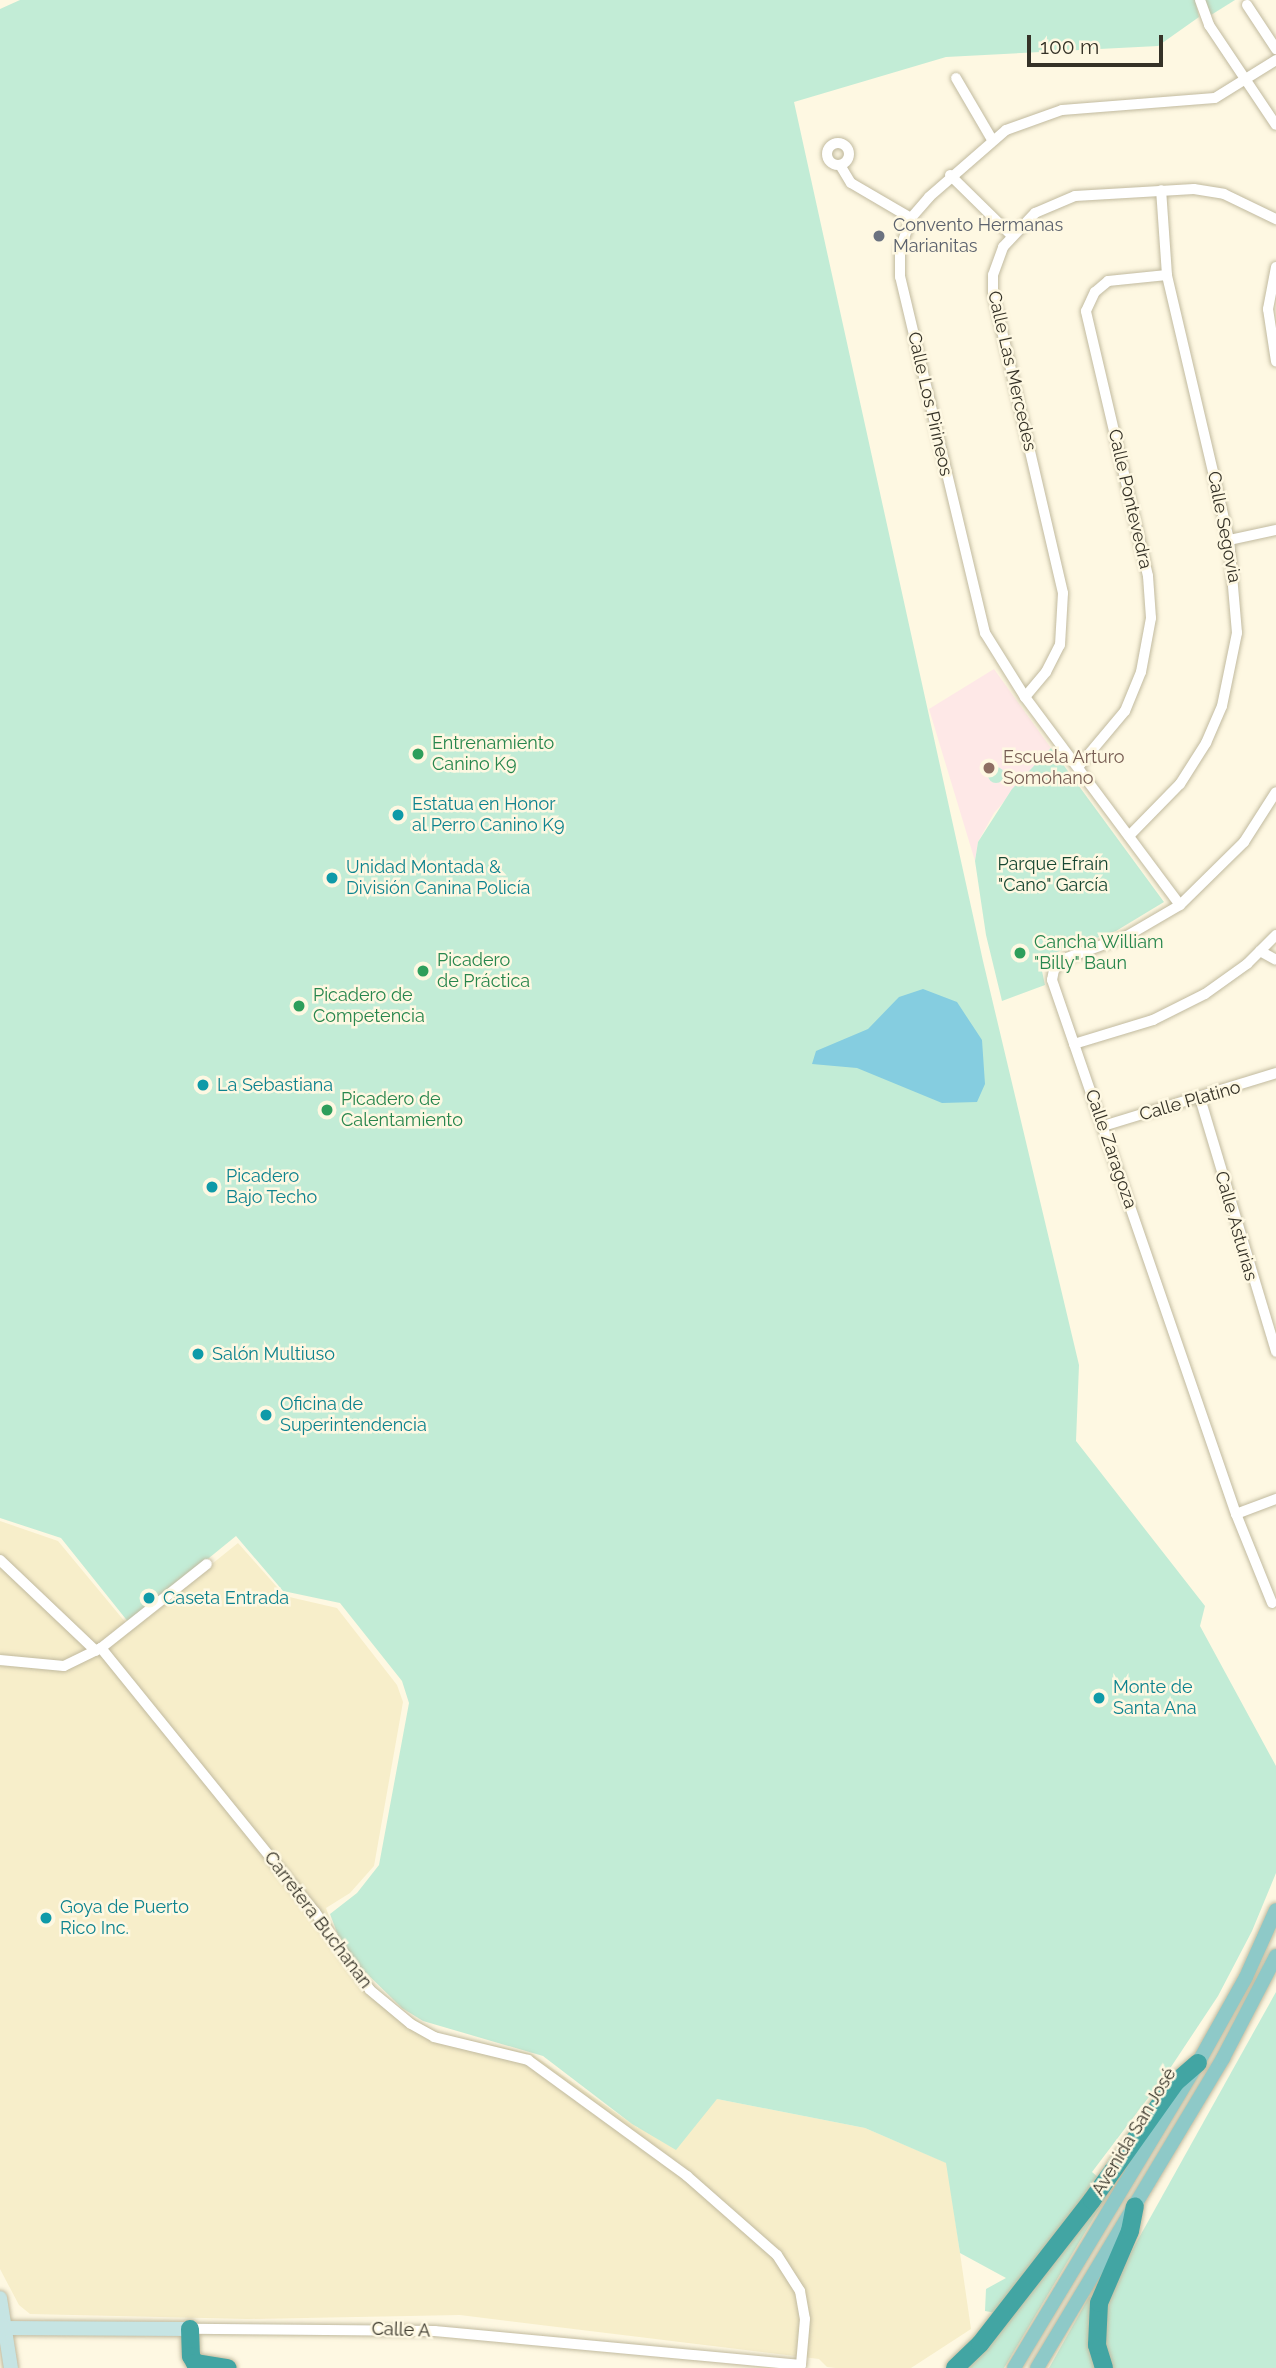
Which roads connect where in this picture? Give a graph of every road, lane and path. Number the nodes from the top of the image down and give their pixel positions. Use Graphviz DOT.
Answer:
graph roads {
  1 [pos="1200,0"];
  2 [pos="1247,5"];
  3 [pos="1276,49"];
  4 [pos="1276,60"];
  5 [pos="956,78"];
  6 [pos="1246,80"];
  7 [pos="1276,125"];
  8 [pos="991,138"];
  9 [pos="840,165"];
  10 [pos="950,175"];
  11 [pos="1161,190"];
  12 [pos="911,218"];
  13 [pos="1276,219"];
  14 [pos="1011,235"];
  15 [pos="1276,267"];
  16 [pos="1167,275"];
  17 [pos="1276,361"];
  18 [pos="1276,530"];
  19 [pos="1229,540"];
  20 [pos="1025,697"];
  21 [pos="1078,767"];
  22 [pos="1276,792"];
  23 [pos="1129,836"];
  24 [pos="1180,905"];
  25 [pos="1276,935"];
  26 [pos="1260,951"];
  27 [pos="1276,960"];
  28 [pos="1074,1044"];
  29 [pos="1276,1073"];
  30 [pos="1200,1098"];
  31 [pos="1103,1126"];
  32 [pos="1276,1352"];
  33 [pos="1276,1499"];
  34 [pos="1236,1514"];
  35 [pos="0,1560"];
  36 [pos="206,1564"];
  37 [pos="1272,1603"];
  38 [pos="98,1650"];
  39 [pos="0,1660"];
  40 [pos="1276,1910"];
  41 [pos="1276,1956"];
  42 [pos="1198,2063"];
  43 [pos="1135,2206"];
  44 [pos="0,2298"];
  45 [pos="190,2329"];
  46 [pos="1,2331"];
  47 [pos="801,2365"];
  48 [pos="11,2368"];
  49 [pos="228,2368"];
  50 [pos="955,2368"];
  51 [pos="1014,2368"];
  52 [pos="1037,2368"];
  53 [pos="1104,2368"];
  1 -- 6 [label="street"];
  2 -- 3 [label="street"];
  4 -- 6 [label="street, Calle Los Pirineos"];
  5 -- 8 [label="street"];
  6 -- 7 [label="street"];
  6 -- 8 [label="street, Calle Los Pirineos"];
  8 -- 10 [label="street, Calle Los Pirineos"];
  9 -- 12 [label="street"];
  10 -- 12 [label="street, Calle Los Pirineos"];
  10 -- 14 [label="street"];
  11 -- 13 [label="street, Calle Las Mercedes"];
  11 -- 14 [label="street, Calle Las Mercedes"];
  11 -- 16 [label="street, Calle Segovia"];
  12 -- 20 [label="street, Calle Los Pirineos"];
  14 -- 20 [label="street, Calle Las Mercedes"];
  15 -- 17 [label="street"];
  16 -- 19 [label="street, Calle Segovia"];
  16 -- 21 [label="street, Calle Pontevedra"];
  18 -- 19 [label="street"];
  19 -- 23 [label="street, Calle Segovia"];
  20 -- 21 [label="street, Calle Los Pirineos"];
  21 -- 23 [label="street, Calle Los Pirineos"];
  22 -- 24 [label="street, Calle Zaragoza"];
  23 -- 24 [label="street, Calle Los Pirineos"];
  24 -- 28 [label="street, Calle Zaragoza"];
  25 -- 26 [label="street"];
  26 -- 27 [label="street"];
  26 -- 28 [label="street"];
  28 -- 31 [label="street, Calle Zaragoza"];
  29 -- 30 [label="street, Calle Platino"];
  30 -- 31 [label="street, Calle Platino"];
  30 -- 32 [label="street, Calle Asturias"];
  31 -- 34 [label="street, Calle Zaragoza"];
  33 -- 34 [label="street"];
  34 -- 37 [label="street, Calle Zaragoza"];
  35 -- 38 [label="street, Carretera Buchanan"];
  36 -- 38 [label="street"];
  38 -- 39 [label="street"];
  38 -- 47 [label="street, Carretera Buchanan"];
  40 -- 42 [label="main road, Avenida San José"];
  41 -- 43 [label="main road"];
  42 -- 50 [label="highway"];
  42 -- 51 [label="main road, Avenida San José"];
  43 -- 52 [label="main road"];
  43 -- 53 [label="highway"];
  44 -- 46 [label="street"];
  45 -- 46 [label="street, Calle A"];
  45 -- 47 [label="street, Calle A"];
  45 -- 49 [label="highway"];
  46 -- 48 [label="street"];
}
